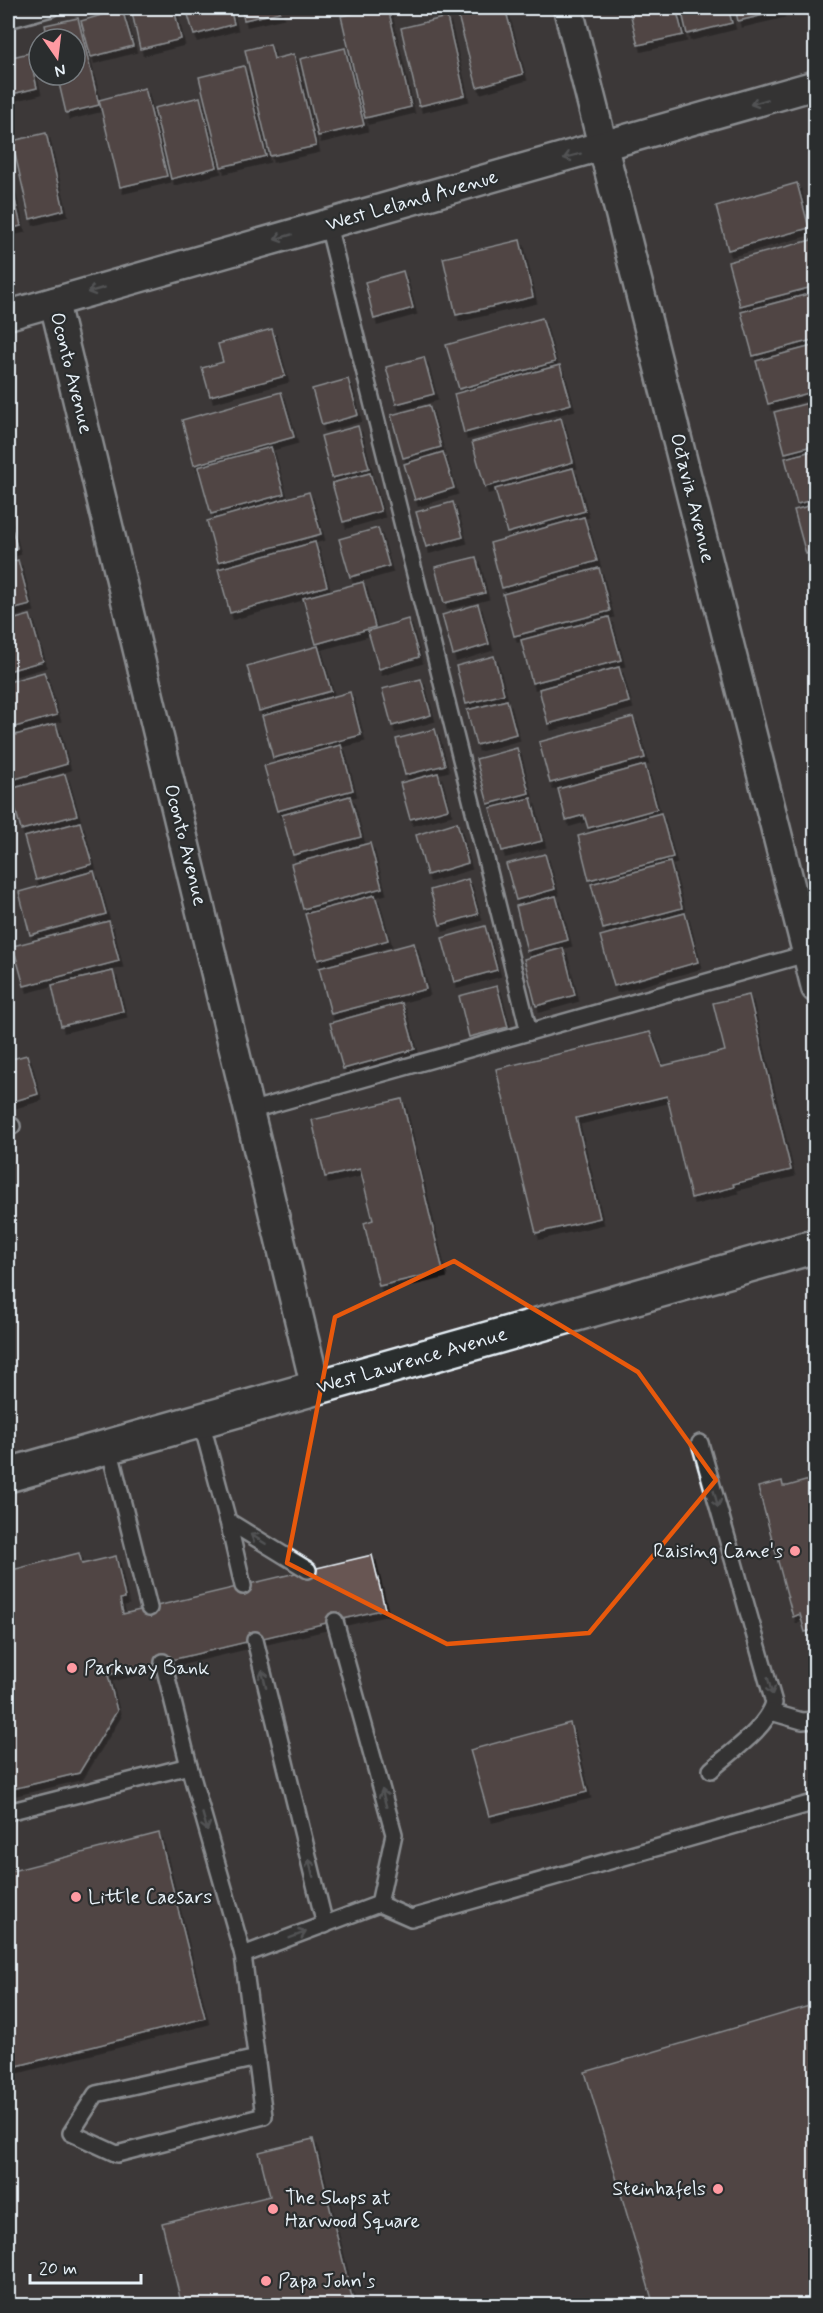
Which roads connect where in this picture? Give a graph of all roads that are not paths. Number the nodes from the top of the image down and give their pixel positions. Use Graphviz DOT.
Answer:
graph roads {
  1 [pos="51,8"];
  2 [pos="568,8"];
  3 [pos="8,20"];
  4 [pos="816,85"];
  5 [pos="603,147"];
  6 [pos="328,225"];
  7 [pos="54,302"];
  8 [pos="8,315"];
  9 [pos="811,952"];
  10 [pos="816,988"];
  11 [pos="529,1032"];
  12 [pos="249,1111"];
  13 [pos="816,1246"];
  14 [pos="316,1389"];
  15 [pos="201,1421"];
  16 [pos="700,1443"];
  17 [pos="109,1447"];
  18 [pos="8,1475"];
  19 [pos="228,1521"];
  20 [pos="308,1570"];
  21 [pos="243,1586"];
  22 [pos="149,1608"];
  23 [pos="335,1621"];
  24 [pos="255,1640"];
  25 [pos="163,1662"];
  26 [pos="771,1712"];
  27 [pos="816,1720"];
  28 [pos="189,1766"];
  29 [pos="711,1770"];
  30 [pos="816,1802"];
  31 [pos="8,1812"];
  32 [pos="379,1904"];
  33 [pos="325,1924"];
  34 [pos="243,1955"];
  35 [pos="257,2058"];
  1 -- 3 [label="lane"];
  2 -- 5 [label="street, Octavia Avenue"];
  4 -- 5 [label="street, West Leland Avenue, one-way"];
  5 -- 6 [label="street, West Leland Avenue, one-way"];
  5 -- 9 [label="street, Octavia Avenue"];
  6 -- 7 [label="street, West Leland Avenue, one-way"];
  6 -- 11 [label="lane"];
  7 -- 8 [label="street, West Leland Avenue"];
  7 -- 12 [label="street, Oconto Avenue"];
  9 -- 10 [label="street, Octavia Avenue"];
  9 -- 11 [label="lane"];
  11 -- 12 [label="lane"];
  12 -- 14 [label="street, Oconto Avenue"];
  13 -- 14 [label="main road, West Lawrence Avenue"];
  14 -- 15 [label="main road, West Lawrence Avenue"];
  15 -- 17 [label="main road, West Lawrence Avenue"];
  15 -- 19 [label="lane"];
  16 -- 26 [label="lane, one-way"];
  17 -- 18 [label="main road, West Lawrence Avenue"];
  17 -- 22 [label="lane"];
  20 -- 19 [label="lane, one-way"];
  19 -- 21 [label="lane"];
  32 -- 23 [label="lane, one-way"];
  33 -- 24 [label="lane, one-way"];
  25 -- 28 [label="lane"];
  26 -- 27 [label="lane"];
  26 -- 29 [label="lane"];
  28 -- 31 [label="lane"];
  28 -- 34 [label="lane, one-way"];
  30 -- 32 [label="lane"];
  32 -- 33 [label="lane"];
  34 -- 33 [label="lane, one-way"];
  34 -- 35 [label="lane"];
  35 -- 35 [label="lane"];
}
